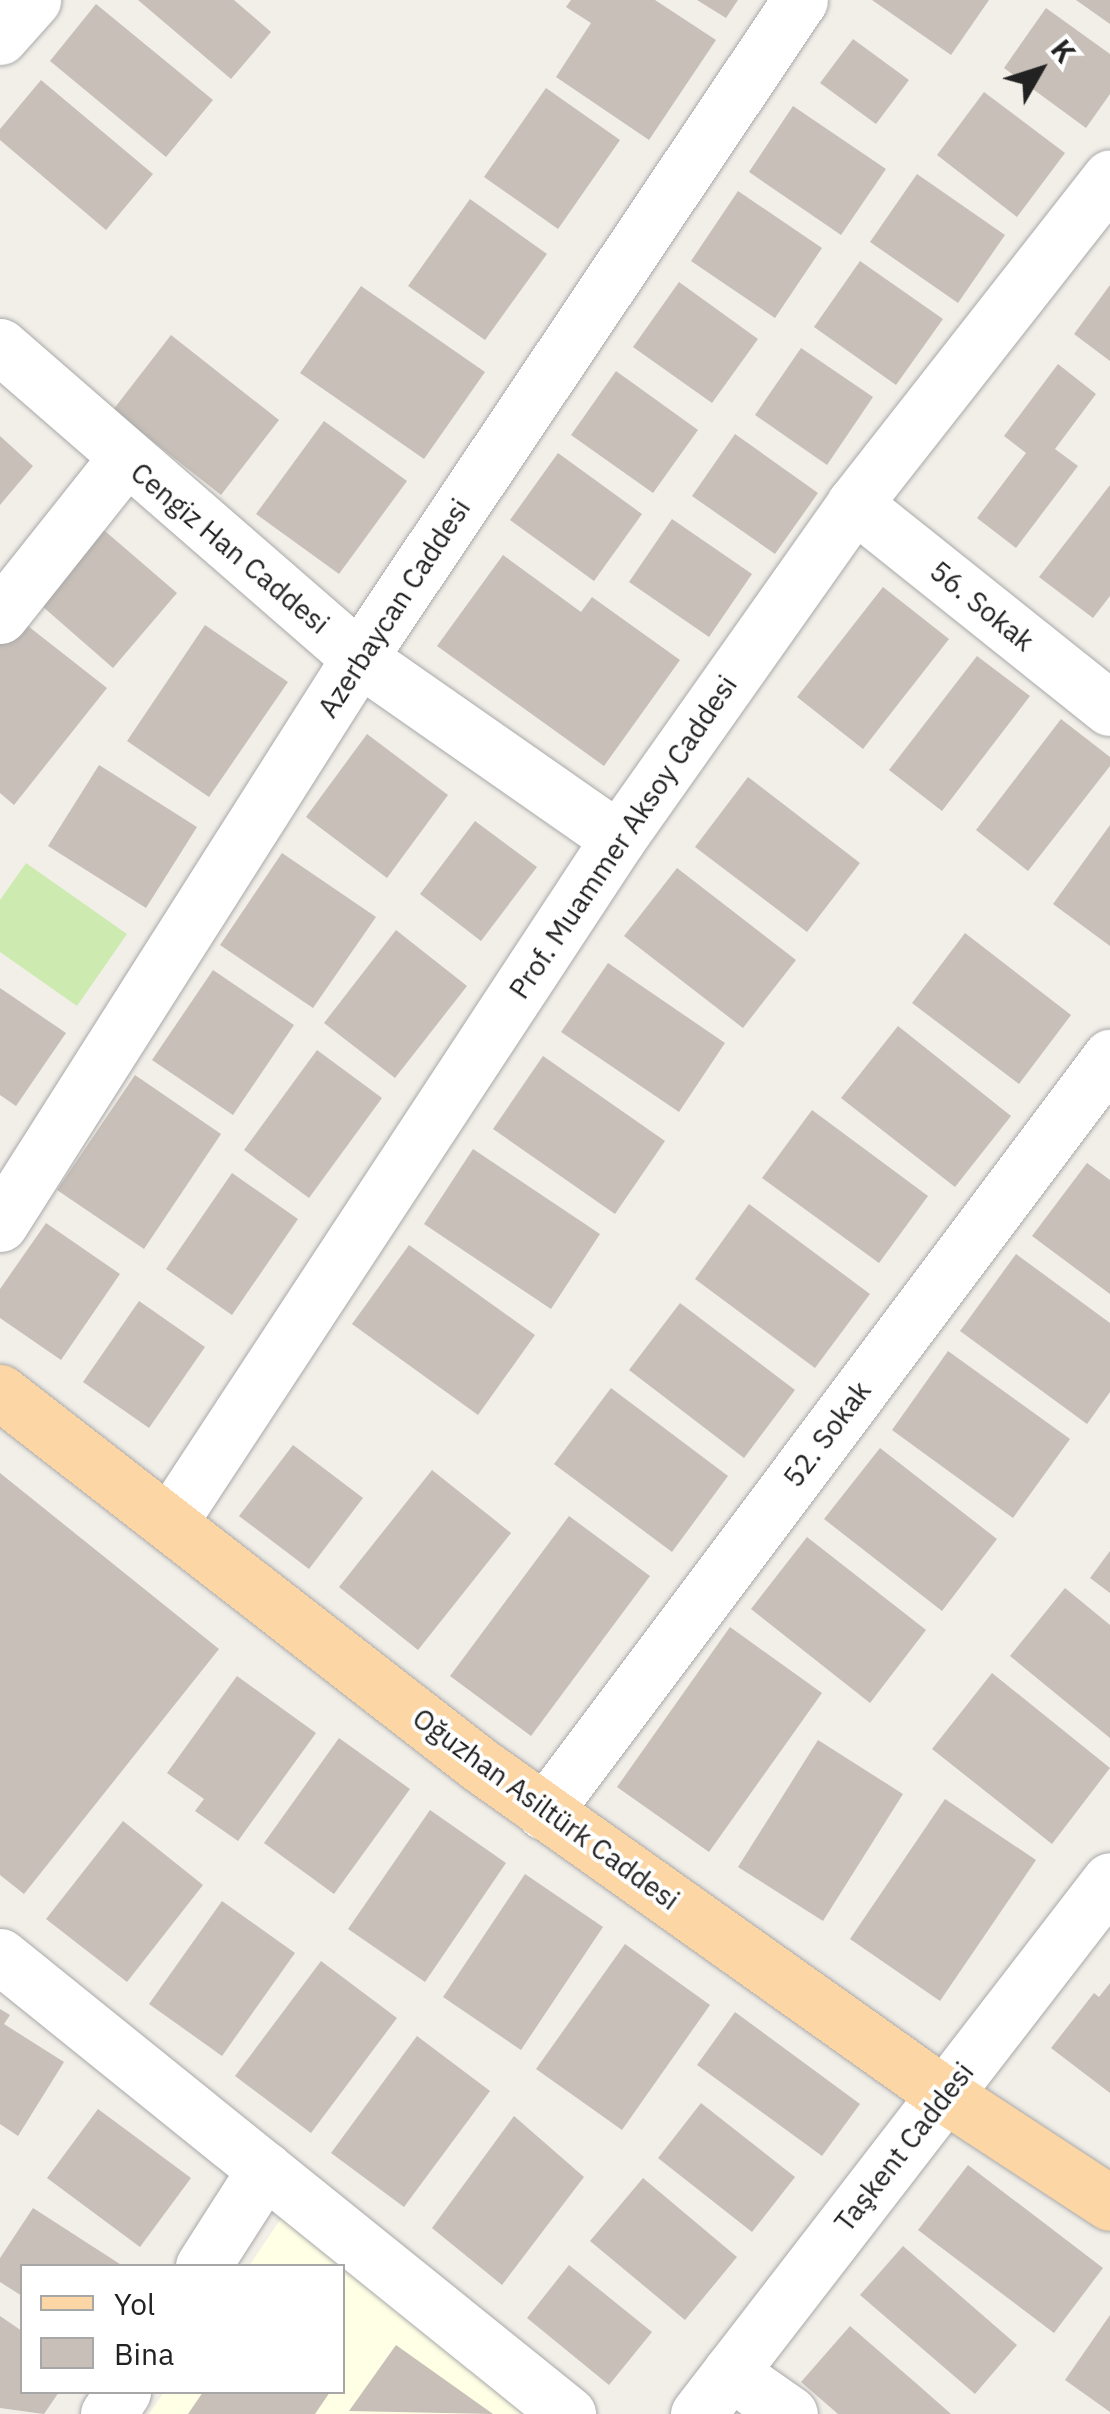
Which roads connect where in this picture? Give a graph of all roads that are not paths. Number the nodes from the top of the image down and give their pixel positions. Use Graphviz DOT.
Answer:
graph roads {
  1 [pos="33,0"];
  2 [pos="800,0"];
  3 [pos="0,38"];
  4 [pos="1110,178"];
  5 [pos="0,346"];
  6 [pos="126,459"];
  7 [pos="854,504"];
  8 [pos="0,616"];
  9 [pos="359,658"];
  10 [pos="1110,708"];
  11 [pos="618,839"];
  12 [pos="1110,1057"];
  13 [pos="0,1224"];
  14 [pos="0,1392"];
  15 [pos="171,1520"];
  16 [pos="544,1812"];
  17 [pos="1110,1880"];
  18 [pos="0,1956"];
  19 [pos="945,2096"];
  20 [pos="264,2169"];
  21 [pos="1110,2203"];
  22 [pos="203,2264"];
  23 [pos="714,2393"];
  24 [pos="568,2414"];
  25 [pos="790,2414"];
  1 -- 3 [label="street"];
  2 -- 9 [label="street, Azerbaycan Caddesi"];
  4 -- 7 [label="street, Prof. Muammer Aksoy Caddesi"];
  5 -- 6 [label="street, Cengiz Han Caddesi"];
  6 -- 8 [label="street"];
  6 -- 9 [label="street, Cengiz Han Caddesi"];
  7 -- 10 [label="street, 56. Sokak"];
  7 -- 11 [label="street, Prof. Muammer Aksoy Caddesi"];
  9 -- 11 [label="street, Cengiz Han Caddesi"];
  9 -- 13 [label="street, Azerbaycan Caddesi"];
  11 -- 15 [label="street, Prof. Muammer Aksoy Caddesi"];
  12 -- 16 [label="street, 52. Sokak"];
  14 -- 15 [label="main road, Oğuzhan Asiltürk Caddesi"];
  15 -- 16 [label="main road, Oğuzhan Asiltürk Caddesi"];
  16 -- 19 [label="main road, Oğuzhan Asiltürk Caddesi"];
  17 -- 19 [label="street, Taşkent Caddesi"];
  18 -- 20 [label="street"];
  19 -- 21 [label="main road, Oğuzhan Asiltürk Caddesi"];
  19 -- 23 [label="street, Taşkent Caddesi"];
  20 -- 22 [label="street"];
  20 -- 24 [label="street"];
  23 -- 25 [label="street"];
}
